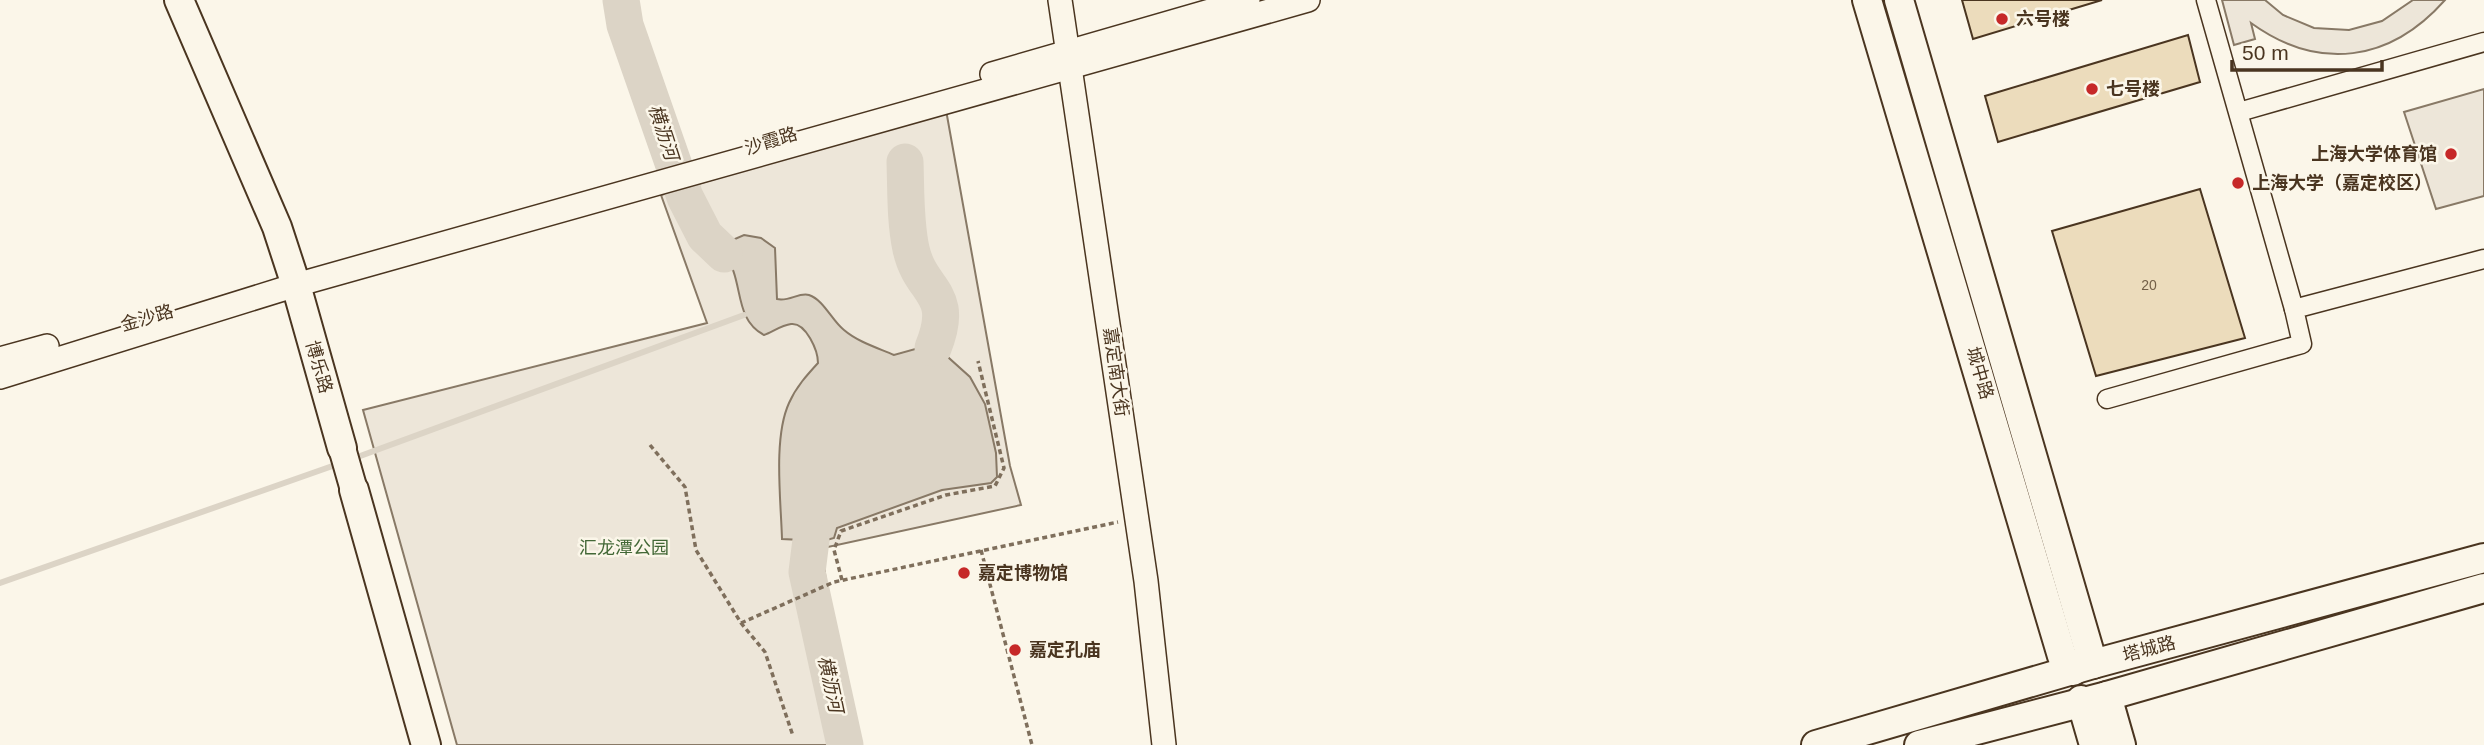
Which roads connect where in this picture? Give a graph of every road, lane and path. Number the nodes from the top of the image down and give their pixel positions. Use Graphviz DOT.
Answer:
graph roads {
  1 [pos="179,0"];
  2 [pos="1060,0"];
  3 [pos="1248,0"];
  4 [pos="1308,0"];
  5 [pos="1867,0"];
  6 [pos="1899,0"];
  7 [pos="2206,0"];
  8 [pos="2484,42"];
  9 [pos="1069,60"];
  10 [pos="2239,112"];
  11 [pos="2484,259"];
  12 [pos="295,281"];
  13 [pos="2294,309"];
  14 [pos="0,359"];
  15 [pos="978,361"];
  16 [pos="0,376"];
  17 [pos="2107,399"];
  18 [pos="650,445"];
  19 [pos="342,447"];
  20 [pos="354,490"];
  21 [pos="1137,517"];
  22 [pos="981,550"];
  23 [pos="2484,558"];
  24 [pos="842,580"];
  25 [pos="2484,588"];
  26 [pos="741,623"];
  27 [pos="2083,667"];
  28 [pos="2094,698"];
  29 [pos="793,736"];
  30 [pos="426,745"];
  31 [pos="1032,745"];
  32 [pos="1164,745"];
  33 [pos="1816,745"];
  34 [pos="1919,745"];
  35 [pos="2094,745"];
  36 [pos="2121,745"];
  1 -- 12 [label="main road, 博乐路"];
  2 -- 9 [label="street, 嘉定南大街"];
  3 -- 9 [label="street, 沙霞路"];
  4 -- 9 [label="street"];
  5 -- 27 [label="main road, 城中路"];
  6 -- 27 [label="main road, 城中路"];
  7 -- 10 [label="street"];
  8 -- 10 [label="street"];
  9 -- 12 [label="street"];
  9 -- 12 [label="street, 沙霞路"];
  9 -- 21 [label="street, 嘉定南大街"];
  10 -- 13 [label="street"];
  11 -- 13 [label="street"];
  12 -- 14 [label="street, 金沙路"];
  12 -- 16 [label="street"];
  12 -- 19 [label="main road, 博乐路"];
  13 -- 17 [label="street"];
  15 -- 24 [label="path"];
  18 -- 26 [label="path"];
  19 -- 20 [label="main road, 博乐路"];
  20 -- 30 [label="main road, 博乐路"];
  21 -- 22 [label="path"];
  21 -- 32 [label="street, 嘉定南大街"];
  22 -- 24 [label="path"];
  22 -- 31 [label="path"];
  23 -- 27 [label="main road, 塔城路"];
  24 -- 26 [label="path"];
  25 -- 28 [label="main road, 塔城路"];
  26 -- 29 [label="path"];
  27 -- 28 [label="main road, 城中路"];
  27 -- 33 [label="main road, 塔城路"];
  28 -- 34 [label="main road, 塔城路"];
  28 -- 35 [label="main road, 城中路"];
  28 -- 36 [label="main road"];
}
